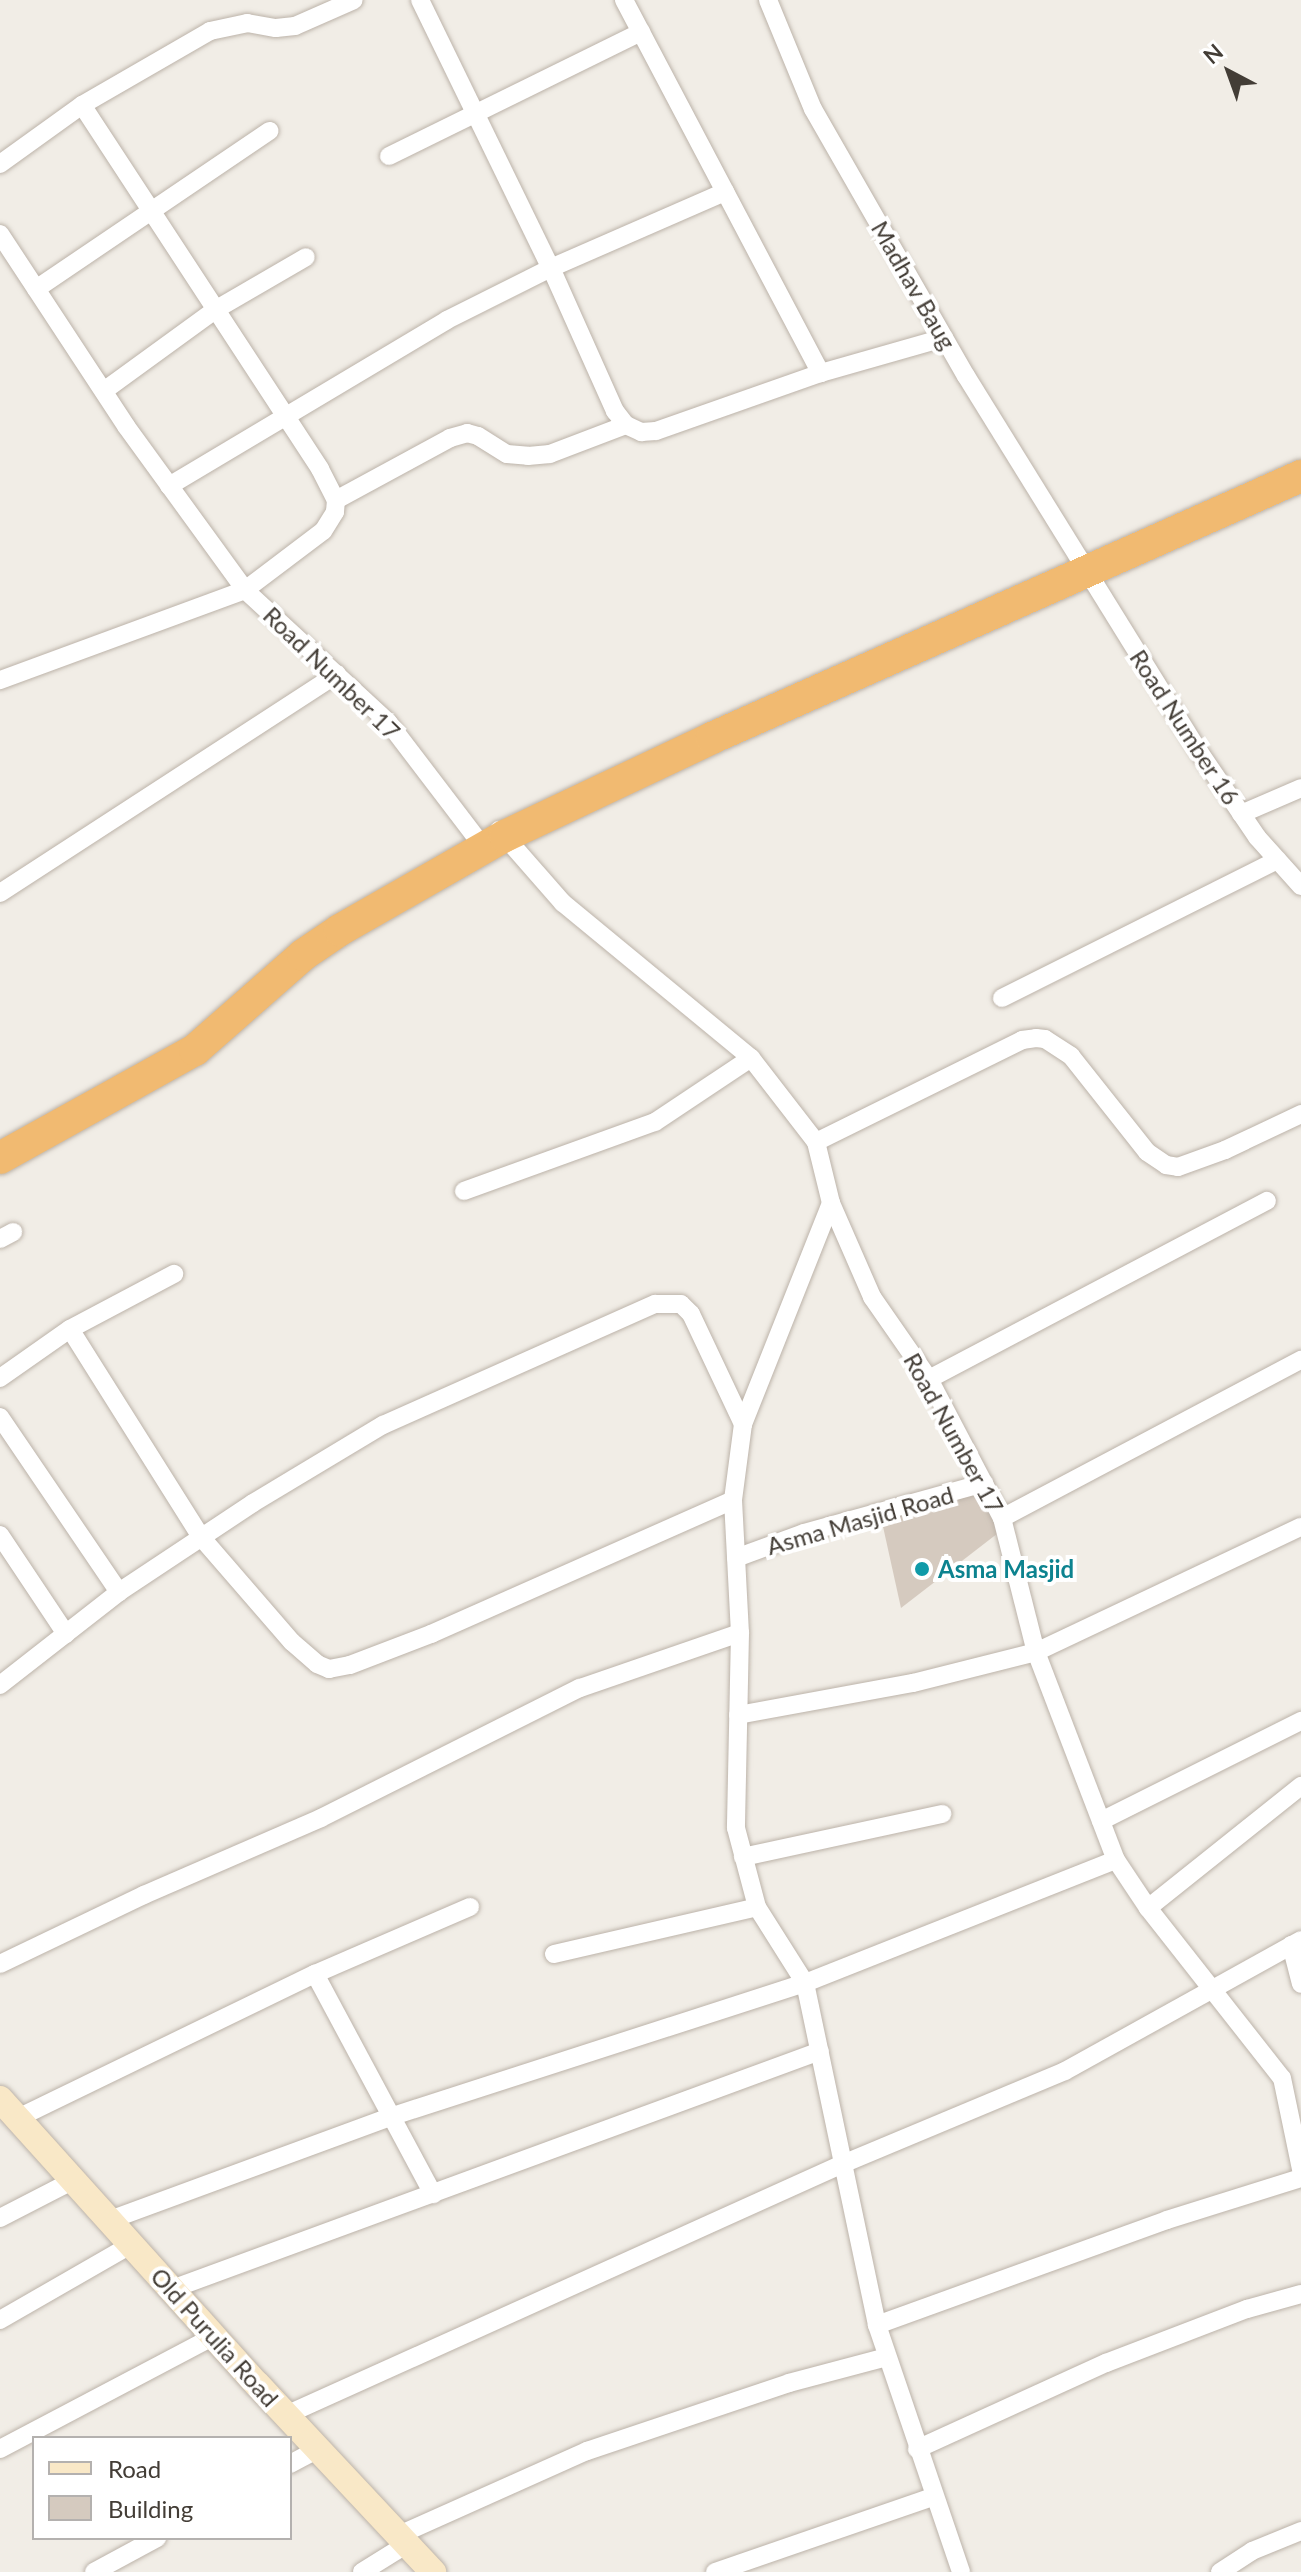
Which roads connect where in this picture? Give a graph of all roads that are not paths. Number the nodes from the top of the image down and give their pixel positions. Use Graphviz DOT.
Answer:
graph roads {
  1 [pos="354,0"];
  2 [pos="420,0"];
  3 [pos="624,0"];
  4 [pos="768,0"];
  5 [pos="641,32"];
  6 [pos="82,105"];
  7 [pos="475,112"];
  8 [pos="269,131"];
  9 [pos="389,156"];
  10 [pos="0,164"];
  11 [pos="725,192"];
  12 [pos="151,212"];
  13 [pos="0,234"];
  14 [pos="306,257"];
  15 [pos="551,268"];
  16 [pos="36,289"];
  17 [pos="215,310"];
  18 [pos="944,338"];
  19 [pos="821,373"];
  20 [pos="105,390"];
  21 [pos="283,415"];
  22 [pos="626,425"];
  23 [pos="1301,459"];
  24 [pos="1301,476"];
  25 [pos="169,486"];
  26 [pos="336,500"];
  27 [pos="1084,566"];
  28 [pos="245,590"];
  29 [pos="337,674"];
  30 [pos="0,680"];
  31 [pos="1301,788"];
  32 [pos="1241,814"];
  33 [pos="491,833"];
  34 [pos="1277,860"];
  35 [pos="1301,886"];
  36 [pos="0,893"];
  37 [pos="1002,998"];
  38 [pos="751,1058"];
  39 [pos="1301,1114"];
  40 [pos="0,1140"];
  41 [pos="816,1142"];
  42 [pos="0,1158"];
  43 [pos="464,1191"];
  44 [pos="1267,1201"];
  45 [pos="831,1203"];
  46 [pos="174,1274"];
  47 [pos="70,1329"];
  48 [pos="1301,1360"];
  49 [pos="0,1378"];
  50 [pos="929,1379"];
  51 [pos="0,1417"];
  52 [pos="743,1424"];
  53 [pos="984,1483"];
  54 [pos="733,1500"];
  55 [pos="1002,1518"];
  56 [pos="1301,1527"];
  57 [pos="0,1535"];
  58 [pos="201,1537"];
  59 [pos="736,1558"];
  60 [pos="119,1592"];
  61 [pos="740,1633"];
  62 [pos="66,1634"];
  63 [pos="1036,1652"];
  64 [pos="0,1685"];
  65 [pos="738,1715"];
  66 [pos="1301,1721"];
  67 [pos="1301,1786"];
  68 [pos="942,1814"];
  69 [pos="1101,1821"];
  70 [pos="743,1857"];
  71 [pos="1116,1860"];
  72 [pos="470,1907"];
  73 [pos="757,1907"];
  74 [pos="1148,1908"];
  75 [pos="1296,1942"];
  76 [pos="554,1954"];
  77 [pos="0,1964"];
  78 [pos="315,1974"];
  79 [pos="805,1983"];
  80 [pos="1301,1984"];
  81 [pos="1212,1988"];
  82 [pos="820,2051"];
  83 [pos="9,2108"];
  84 [pos="393,2116"];
  85 [pos="845,2163"];
  86 [pos="1301,2169"];
  87 [pos="1301,2178"];
  88 [pos="74,2180"];
  89 [pos="433,2194"];
  90 [pos="0,2218"];
  91 [pos="110,2220"];
  92 [pos="132,2244"];
  93 [pos="172,2289"];
  94 [pos="1301,2294"];
  95 [pos="0,2320"];
  96 [pos="877,2325"];
  97 [pos="214,2336"];
  98 [pos="887,2357"];
  99 [pos="286,2415"];
  100 [pos="0,2449"];
  101 [pos="318,2449"];
  102 [pos="917,2449"];
  103 [pos="292,2463"];
  104 [pos="933,2497"];
  105 [pos="1301,2531"];
  106 [pos="403,2539"];
  107 [pos="153,2540"];
  108 [pos="94,2572"];
  109 [pos="362,2572"];
  110 [pos="433,2572"];
  111 [pos="715,2572"];
  112 [pos="961,2572"];
  113 [pos="1220,2572"];
  1 -- 6 [label="street"];
  2 -- 7 [label="street"];
  3 -- 5 [label="street"];
  4 -- 18 [label="street, Madhav Baug"];
  5 -- 7 [label="street"];
  5 -- 11 [label="street"];
  6 -- 10 [label="street"];
  6 -- 12 [label="street"];
  7 -- 9 [label="street"];
  7 -- 15 [label="street"];
  8 -- 12 [label="street"];
  11 -- 15 [label="street"];
  11 -- 19 [label="street"];
  12 -- 16 [label="street"];
  12 -- 17 [label="street"];
  13 -- 16 [label="street, Road Number 17"];
  14 -- 17 [label="street"];
  15 -- 21 [label="street"];
  15 -- 22 [label="street"];
  16 -- 20 [label="street, Road Number 17"];
  17 -- 20 [label="street"];
  17 -- 21 [label="street"];
  18 -- 19 [label="street"];
  18 -- 27 [label="street, Madhav Baug"];
  19 -- 22 [label="street"];
  20 -- 25 [label="street, Road Number 17"];
  21 -- 25 [label="street"];
  21 -- 26 [label="street"];
  22 -- 26 [label="street"];
  23 -- 27 [label="highway"];
  24 -- 27 [label="highway"];
  25 -- 28 [label="street, Road Number 17"];
  26 -- 28 [label="street"];
  27 -- 32 [label="street, Road Number 16"];
  27 -- 33 [label="highway"];
  28 -- 29 [label="street, Road Number 17"];
  28 -- 30 [label="street"];
  29 -- 33 [label="street, Road Number 17"];
  29 -- 36 [label="street"];
  31 -- 32 [label="street"];
  32 -- 34 [label="street, Road Number 16"];
  33 -- 38 [label="street, Road Number 17"];
  33 -- 40 [label="highway"];
  33 -- 42 [label="highway"];
  34 -- 35 [label="street, Road Number 16"];
  34 -- 37 [label="street"];
  38 -- 41 [label="street, Road Number 17"];
  38 -- 43 [label="street"];
  39 -- 41 [label="street"];
  41 -- 45 [label="street, Road Number 17"];
  44 -- 50 [label="street"];
  45 -- 50 [label="street, Road Number 17"];
  45 -- 52 [label="street"];
  46 -- 47 [label="street"];
  47 -- 49 [label="street"];
  47 -- 58 [label="street"];
  48 -- 55 [label="street"];
  50 -- 53 [label="street, Road Number 17"];
  51 -- 60 [label="street"];
  52 -- 54 [label="street"];
  52 -- 58 [label="street"];
  53 -- 55 [label="street, Road Number 17"];
  53 -- 59 [label="street, Asma Masjid Road"];
  54 -- 58 [label="street"];
  54 -- 59 [label="street"];
  55 -- 63 [label="street, Road Number 17"];
  56 -- 63 [label="street"];
  57 -- 62 [label="street"];
  58 -- 60 [label="street"];
  59 -- 61 [label="street"];
  60 -- 62 [label="street"];
  61 -- 65 [label="street"];
  61 -- 77 [label="street"];
  62 -- 64 [label="street"];
  63 -- 65 [label="street"];
  63 -- 69 [label="street, Road Number 17"];
  65 -- 70 [label="street"];
  66 -- 69 [label="street"];
  67 -- 74 [label="street"];
  68 -- 70 [label="street"];
  69 -- 71 [label="street, Road Number 17"];
  70 -- 73 [label="street"];
  71 -- 74 [label="street, Road Number 17"];
  71 -- 79 [label="street"];
  72 -- 78 [label="street"];
  73 -- 76 [label="street"];
  73 -- 79 [label="street"];
  74 -- 81 [label="street, Road Number 17"];
  75 -- 80 [label="street"];
  75 -- 81 [label="street"];
  78 -- 83 [label="street"];
  78 -- 84 [label="street"];
  79 -- 82 [label="street"];
  79 -- 84 [label="street"];
  81 -- 85 [label="street"];
  81 -- 86 [label="street, Road Number 17"];
  82 -- 85 [label="street"];
  82 -- 89 [label="street"];
  83 -- 88 [label="main road, Old Purulia Road"];
  84 -- 89 [label="street"];
  84 -- 91 [label="street"];
  85 -- 96 [label="street"];
  85 -- 99 [label="street"];
  87 -- 96 [label="street"];
  88 -- 90 [label="street"];
  88 -- 91 [label="main road, Old Purulia Road"];
  89 -- 93 [label="street"];
  91 -- 92 [label="main road, Old Purulia Road"];
  92 -- 93 [label="main road, Old Purulia Road"];
  92 -- 95 [label="street"];
  93 -- 97 [label="main road, Old Purulia Road"];
  94 -- 102 [label="street"];
  96 -- 98 [label="street"];
  97 -- 99 [label="main road, Old Purulia Road"];
  97 -- 100 [label="street"];
  98 -- 102 [label="street"];
  98 -- 106 [label="street"];
  99 -- 101 [label="main road, Old Purulia Road"];
  101 -- 103 [label="street"];
  101 -- 106 [label="main road, Old Purulia Road"];
  102 -- 104 [label="street"];
  104 -- 111 [label="street"];
  104 -- 112 [label="street"];
  105 -- 113 [label="street"];
  106 -- 109 [label="street"];
  106 -- 110 [label="main road, Old Purulia Road"];
  107 -- 108 [label="street"];
}
